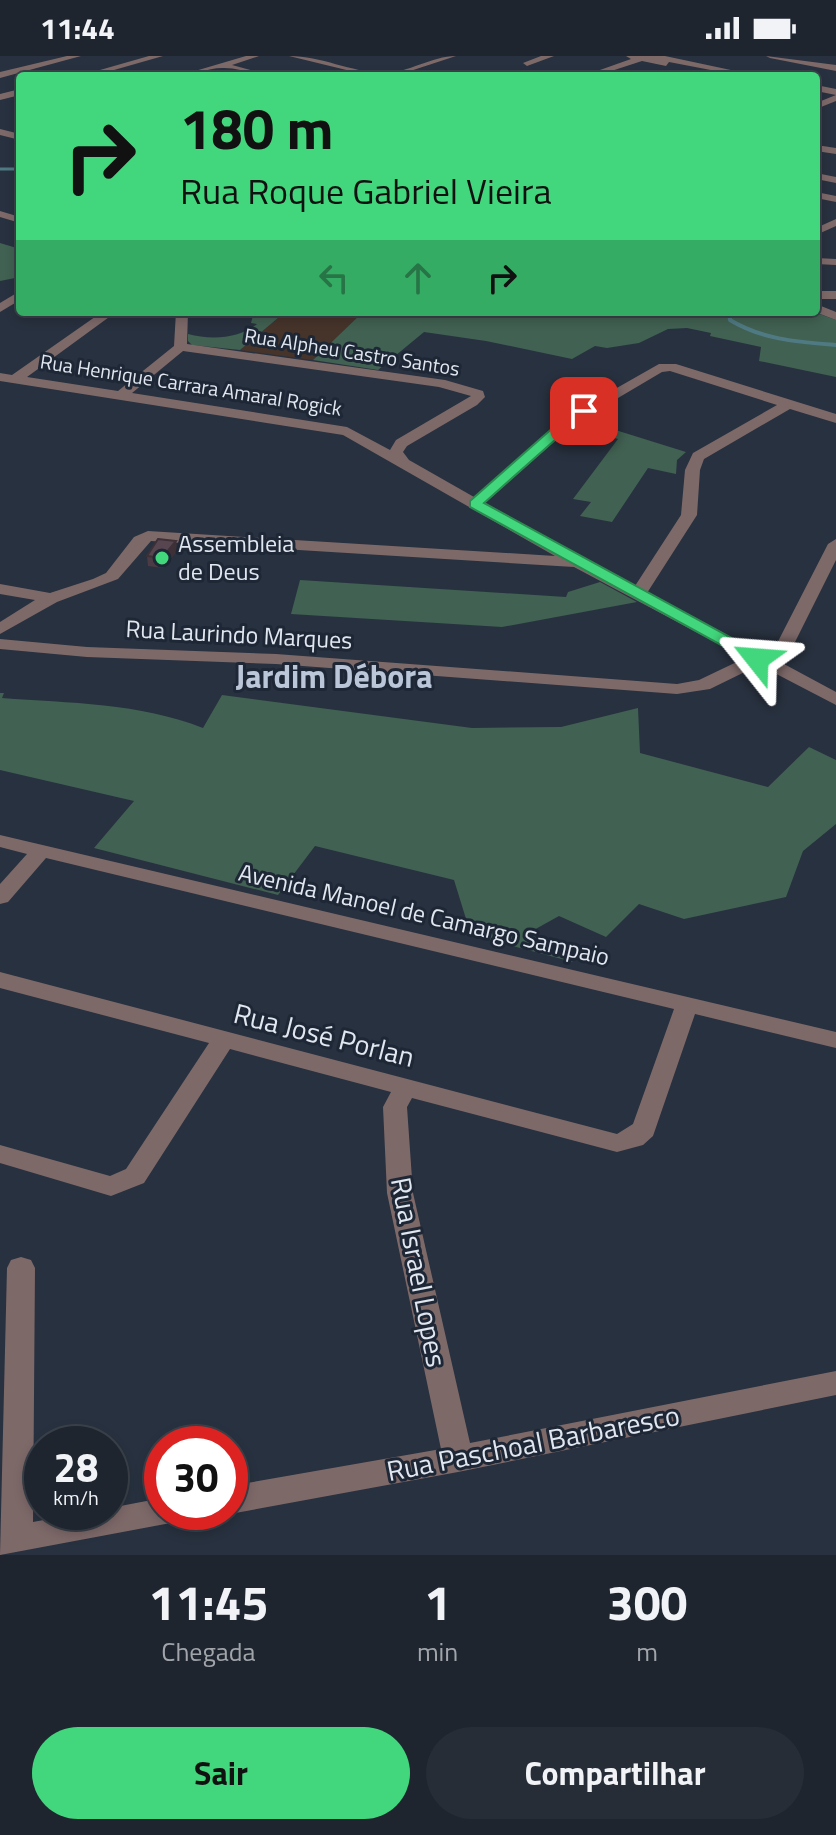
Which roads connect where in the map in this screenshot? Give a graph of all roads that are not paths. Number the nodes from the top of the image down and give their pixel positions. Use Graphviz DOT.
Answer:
graph roads {
  1 [pos="78,56"];
  2 [pos="159,56"];
  3 [pos="255,56"];
  4 [pos="293,56"];
  5 [pos="452,56"];
  6 [pos="550,56"];
  7 [pos="630,56"];
  8 [pos="652,56"];
  9 [pos="774,56"];
  10 [pos="642,58"];
  11 [pos="91,59"];
  12 [pos="104,62"];
  13 [pos="527,63"];
  14 [pos="0,65"];
  15 [pos="222,65"];
  16 [pos="121,66"];
  17 [pos="835,67"];
  18 [pos="21,70"];
  19 [pos="406,70"];
  20 [pos="704,71"];
  21 [pos="98,72"];
  22 [pos="197,72"];
  23 [pos="252,72"];
  24 [pos="367,72"];
  25 [pos="399,72"];
  26 [pos="417,72"];
  27 [pos="599,72"];
  28 [pos="701,72"];
  29 [pos="709,72"];
  30 [pos="734,72"];
  31 [pos="0,75"];
  32 [pos="104,316"];
  33 [pos="182,316"];
  34 [pos="180,347"];
  35 [pos="7,378"];
  36 [pos="121,396"];
  37 [pos="788,404"];
  38 [pos="836,419"];
  39 [pos="347,431"];
  40 [pos="416,434"];
  41 [pos="404,464"];
  42 [pos="475,504"];
  43 [pos="836,544"];
  44 [pos="577,562"];
  45 [pos="0,589"];
  46 [pos="638,594"];
  47 [pos="51,598"];
  48 [pos="0,629"];
  49 [pos="0,644"];
  50 [pos="766,663"];
  51 [pos="836,699"];
  52 [pos="0,841"];
  53 [pos="41,851"];
  54 [pos="0,897"];
  55 [pos="0,980"];
  56 [pos="687,1004"];
  57 [pos="836,1040"];
  58 [pos="223,1041"];
  59 [pos="406,1086"];
  60 [pos="0,1154"];
  61 [pos="21,1268"];
  62 [pos="836,1383"];
  63 [pos="458,1459"];
  64 [pos="248,1497"];
  65 [pos="144,1516"];
  66 [pos="9,1540"];
  1 -- 11 [label="street"];
  1 -- 18 [label="street"];
  2 -- 16 [label="street"];
  3 -- 15 [label="street"];
  4 -- 24 [label="street"];
  5 -- 19 [label="street"];
  6 -- 13 [label="street"];
  7 -- 10 [label="street"];
  8 -- 30 [label="street"];
  9 -- 17 [label="street"];
  10 -- 20 [label="street"];
  10 -- 27 [label="street"];
  12 -- 16 [label="street"];
  14 -- 18 [label="street"];
  15 -- 22 [label="street"];
  15 -- 23 [label="street"];
  16 -- 21 [label="street"];
  18 -- 31 [label="street"];
  19 -- 25 [label="street"];
  19 -- 26 [label="street"];
  20 -- 28 [label="street"];
  20 -- 29 [label="street"];
  32 -- 35 [label="street"];
  33 -- 34 [label="street"];
  34 -- 36 [label="street"];
  34 -- 40 [label="street, Rua Alpheu Castro Santos"];
  35 -- 36 [label="street, Rua Henrique Carrara Amaral Rogick"];
  36 -- 39 [label="street, Rua Henrique Carrara Amaral Rogick"];
  37 -- 38 [label="street"];
  37 -- 42 [label="street"];
  37 -- 46 [label="street"];
  39 -- 40 [label="street, Rua Alpheu Castro Santos"];
  39 -- 41 [label="street, Rua Henrique Carrara Amaral Rogick"];
  40 -- 41 [label="street"];
  41 -- 42 [label="street, Rua Henrique Carrara Amaral Rogick"];
  42 -- 44 [label="street, Rua Henrique Carrara Amaral Rogick"];
  43 -- 50 [label="street"];
  44 -- 46 [label="street, Rua Henrique Carrara Amaral Rogick"];
  44 -- 47 [label="street"];
  45 -- 47 [label="street"];
  46 -- 50 [label="street, Rua Henrique Carrara Amaral Rogick"];
  47 -- 48 [label="street"];
  49 -- 50 [label="street, Rua Laurindo Marques"];
  50 -- 51 [label="street, Rua Henrique Carrara Amaral Rogick"];
  52 -- 53 [label="street, Avenida Manoel de Camargo Sampaio"];
  53 -- 54 [label="street"];
  53 -- 56 [label="street, Avenida Manoel de Camargo Sampaio"];
  55 -- 58 [label="street, Rua José Porlan"];
  56 -- 57 [label="street, Avenida Manoel de Camargo Sampaio"];
  56 -- 59 [label="street, Rua José Porlan"];
  58 -- 59 [label="street, Rua José Porlan"];
  58 -- 60 [label="street"];
  59 -- 63 [label="street, Rua Israel Lopes"];
  61 -- 66 [label="street"];
  62 -- 63 [label="street, Rua Paschoal Barbaresco"];
  63 -- 64 [label="street, Rua Paschoal Barbaresco"];
  65 -- 66 [label="street"];
}
